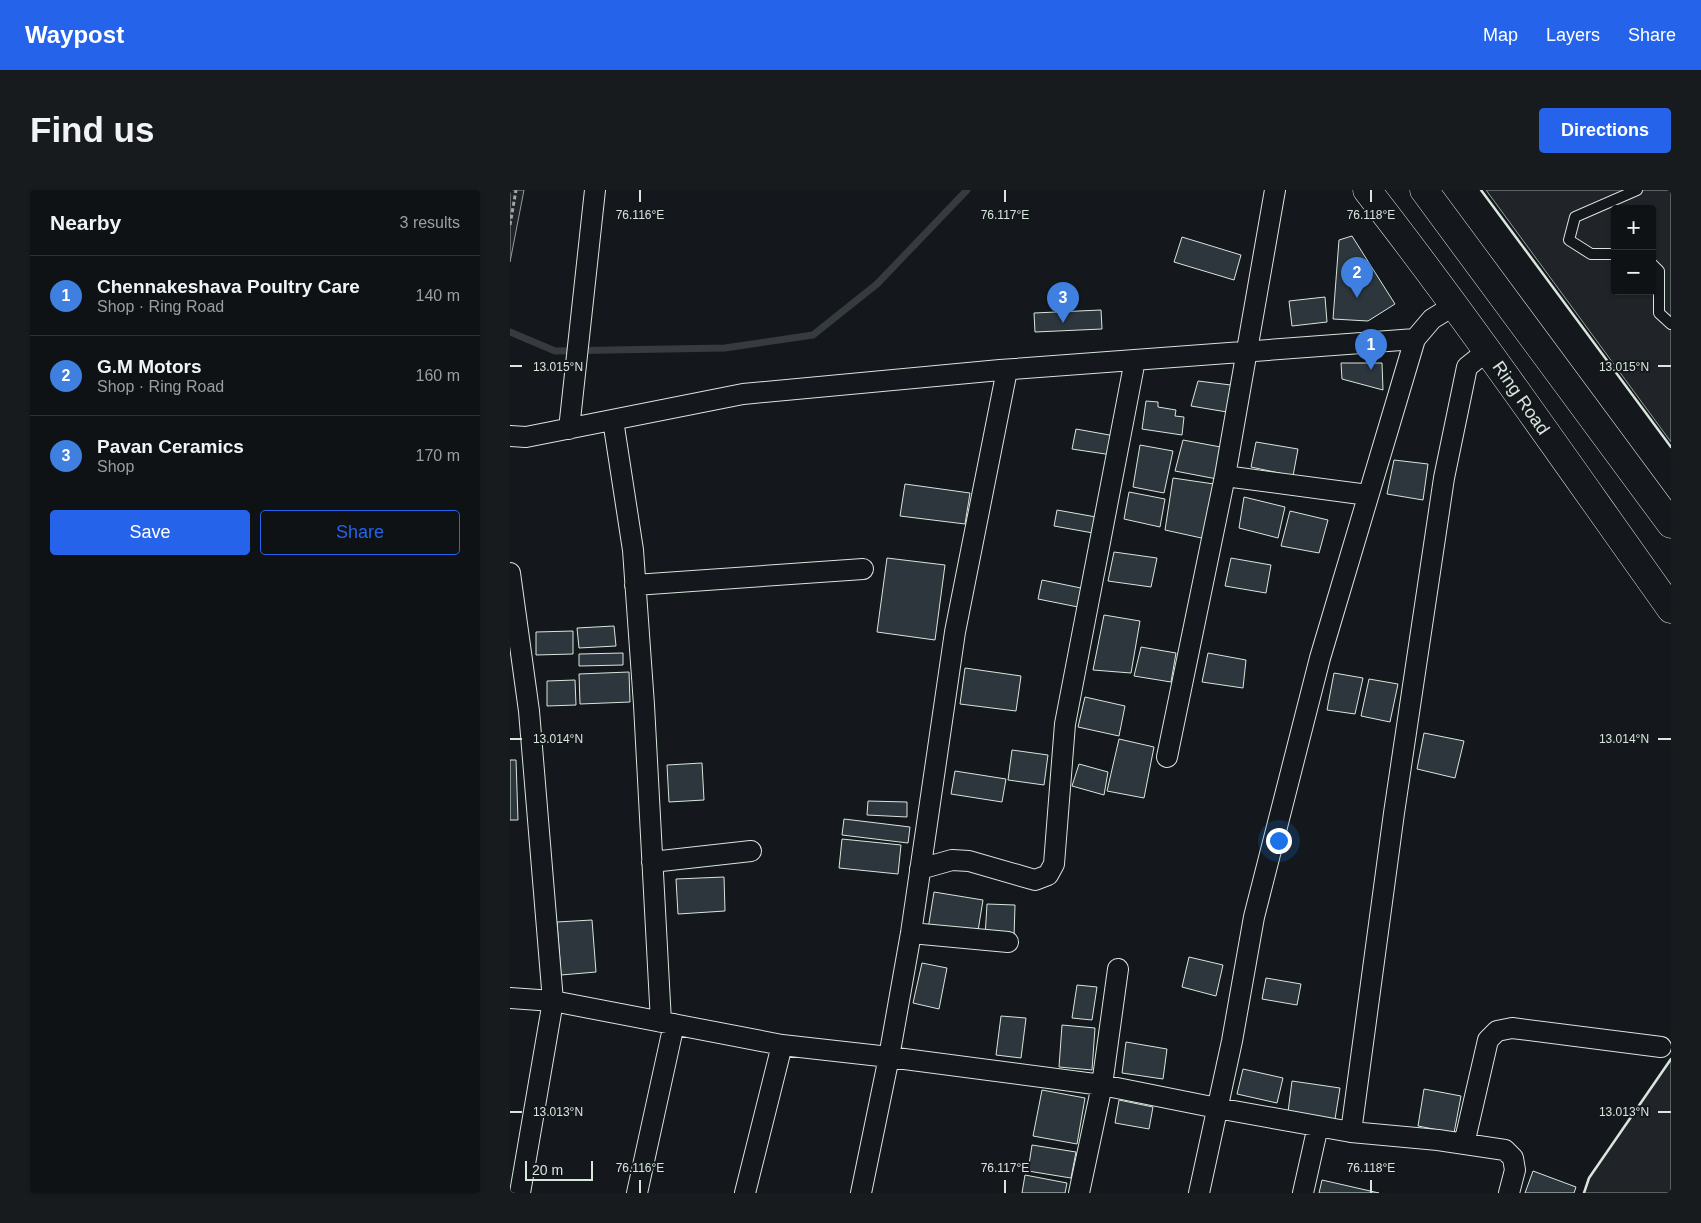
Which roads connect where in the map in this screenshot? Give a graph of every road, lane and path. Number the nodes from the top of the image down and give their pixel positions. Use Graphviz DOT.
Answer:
graph roads {
  1 [pos="516,190"];
  2 [pos="595,190"];
  3 [pos="1274,190"];
  4 [pos="1367,190"];
  5 [pos="1424,190"];
  6 [pos="1637,190"];
  7 [pos="510,225"];
  8 [pos="1611,254"];
  9 [pos="1656,268"];
  10 [pos="1454,306"];
  11 [pos="1671,324"];
  12 [pos="1415,339"];
  13 [pos="1487,351"];
  14 [pos="1247,352"];
  15 [pos="1135,360"];
  16 [pos="1007,370"];
  17 [pos="613,420"];
  18 [pos="569,429"];
  19 [pos="510,436"];
  20 [pos="1225,476"];
  21 [pos="1368,495"];
  22 [pos="1671,524"];
  23 [pos="863,570"];
  24 [pos="510,573"];
  25 [pos="635,585"];
  26 [pos="1671,609"];
  27 [pos="514,626"];
  28 [pos="1167,757"];
  29 [pos="751,850"];
  30 [pos="652,862"];
  31 [pos="920,869"];
  32 [pos="912,932"];
  33 [pos="1008,942"];
  34 [pos="1118,969"];
  35 [pos="510,998"];
  36 [pos="553,1001"];
  37 [pos="668,1023"];
  38 [pos="782,1045"];
  39 [pos="1661,1047"];
  40 [pos="889,1057"];
  41 [pos="1102,1085"];
  42 [pos="1217,1108"];
  43 [pos="1318,1126"];
  44 [pos="1351,1132"];
  45 [pos="1464,1144"];
  46 [pos="520,1193"];
  47 [pos="637,1193"];
  48 [pos="745,1193"];
  49 [pos="861,1193"];
  50 [pos="1079,1193"];
  51 [pos="1199,1193"];
  52 [pos="1303,1193"];
  53 [pos="1509,1193"];
  1 -- 7 [label="path"];
  2 -- 18 [label="street"];
  3 -- 14 [label="street"];
  4 -- 10 [label="main road, Ring Road"];
  5 -- 22 [label="main road"];
  6 -- 8 [label="lane"];
  9 -- 11 [label="lane"];
  10 -- 12 [label="street"];
  10 -- 13 [label="main road, Ring Road"];
  12 -- 14 [label="street"];
  12 -- 21 [label="street"];
  13 -- 26 [label="main road, Ring Road"];
  13 -- 44 [label="street"];
  14 -- 15 [label="street"];
  14 -- 20 [label="street"];
  15 -- 16 [label="street"];
  15 -- 31 [label="street"];
  16 -- 17 [label="street"];
  16 -- 31 [label="street"];
  17 -- 18 [label="street"];
  17 -- 25 [label="street"];
  18 -- 19 [label="street"];
  20 -- 21 [label="street"];
  20 -- 28 [label="street"];
  21 -- 42 [label="street"];
  23 -- 25 [label="street"];
  24 -- 27 [label="street"];
  25 -- 30 [label="street"];
  27 -- 36 [label="street"];
  29 -- 30 [label="street"];
  30 -- 37 [label="street"];
  31 -- 32 [label="street"];
  32 -- 33 [label="street"];
  32 -- 40 [label="street"];
  34 -- 41 [label="street"];
  35 -- 36 [label="street"];
  36 -- 37 [label="street"];
  36 -- 46 [label="street"];
  37 -- 38 [label="street"];
  37 -- 47 [label="street"];
  38 -- 40 [label="street"];
  38 -- 48 [label="street"];
  39 -- 45 [label="street"];
  40 -- 41 [label="street"];
  40 -- 49 [label="street"];
  41 -- 42 [label="street"];
  41 -- 50 [label="street"];
  42 -- 43 [label="street"];
  42 -- 51 [label="street"];
  43 -- 44 [label="street"];
  43 -- 52 [label="street"];
  44 -- 45 [label="street"];
  45 -- 53 [label="street"];
}
